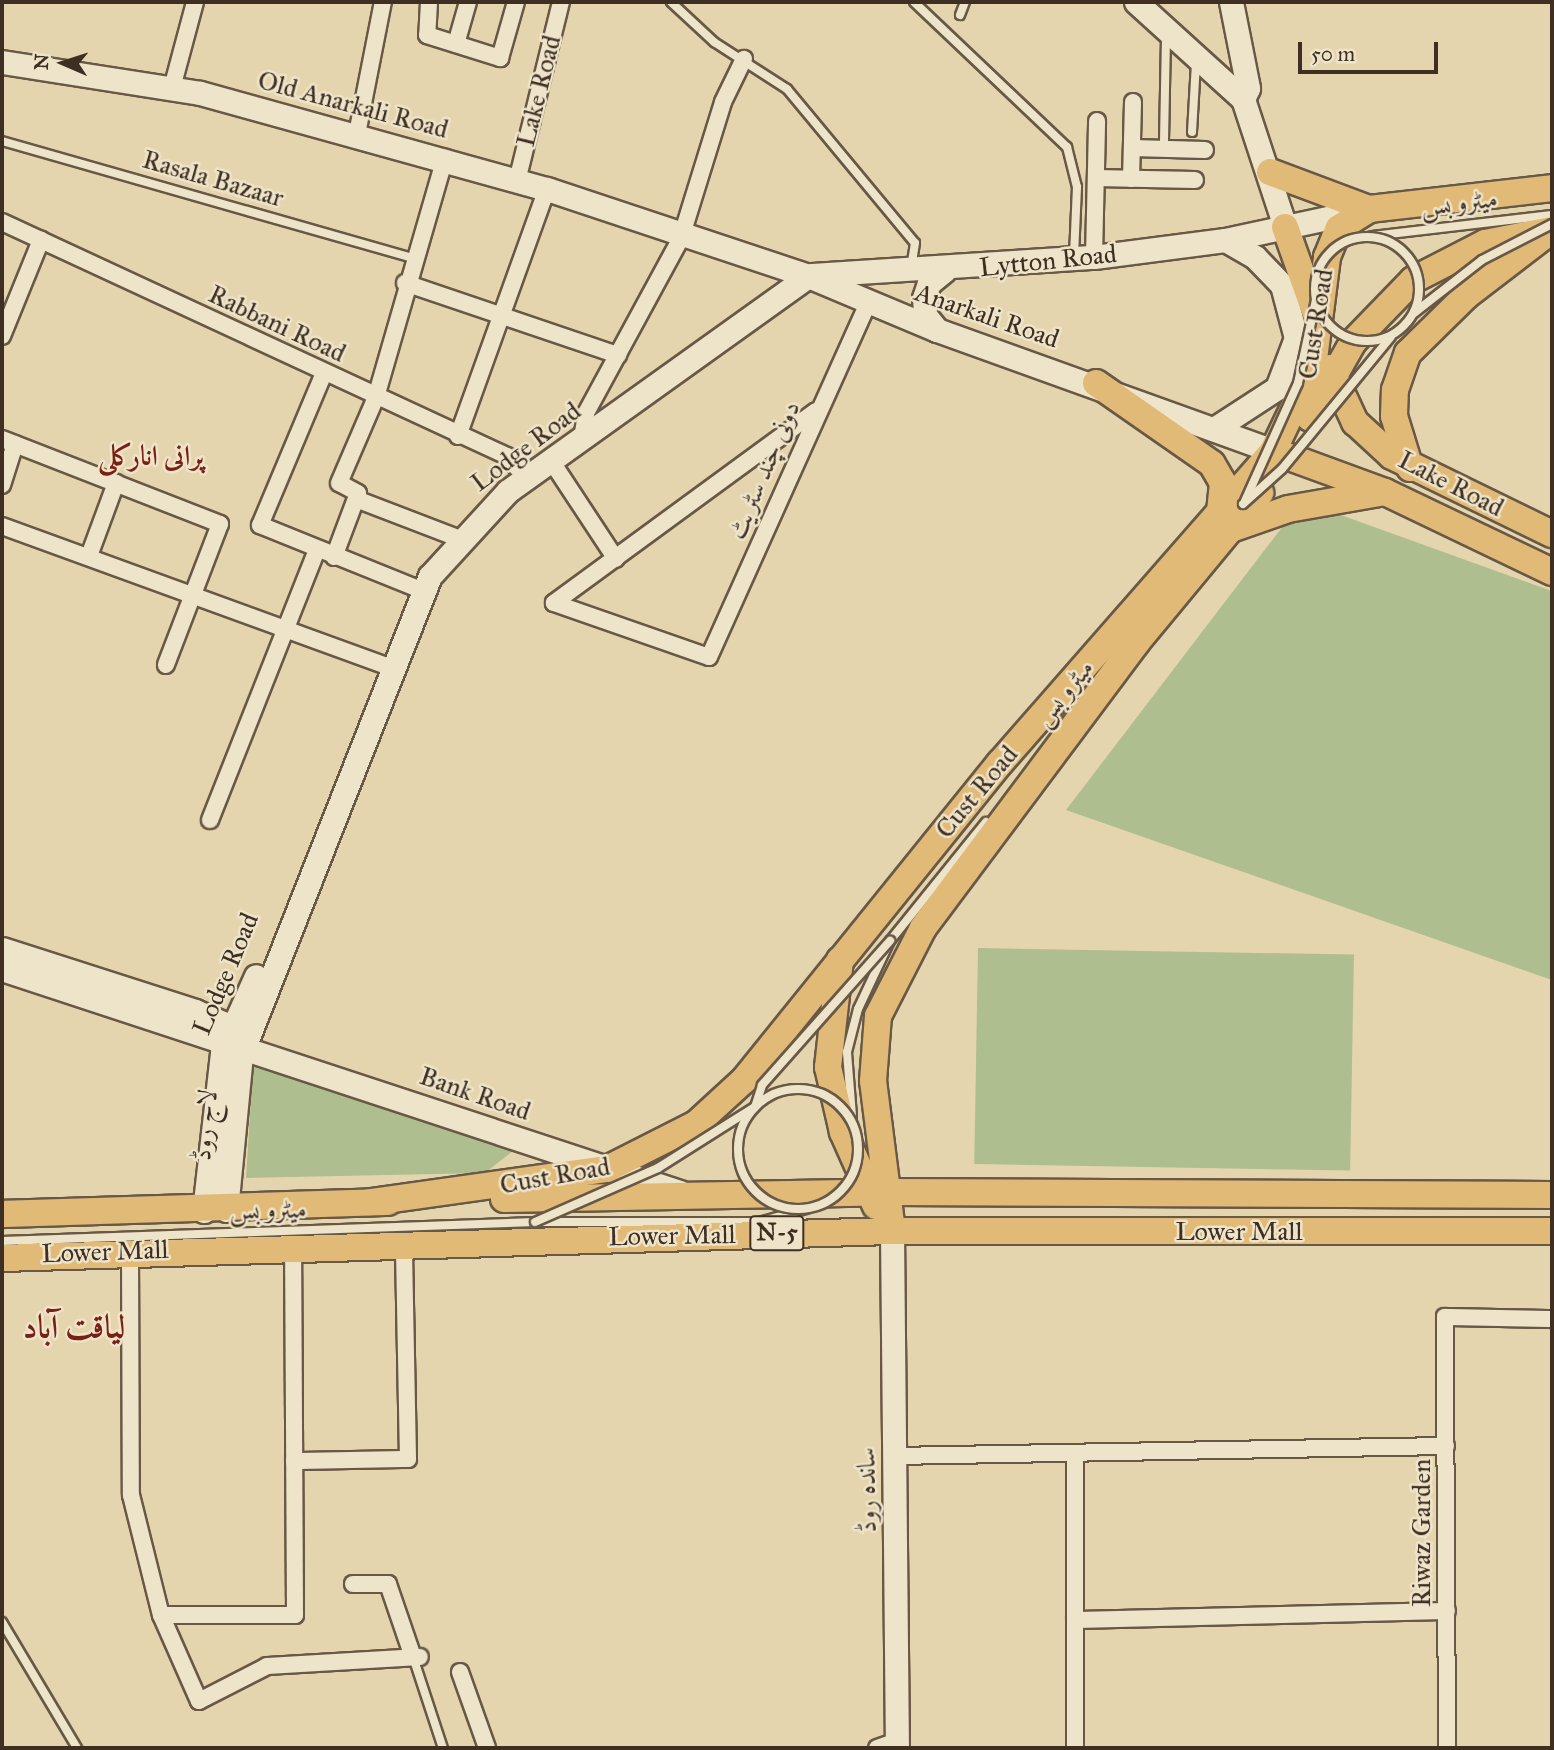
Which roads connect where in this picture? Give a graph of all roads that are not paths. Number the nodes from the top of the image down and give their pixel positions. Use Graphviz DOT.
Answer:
graph roads {
  1 [pos="195,2"];
  2 [pos="383,2"];
  3 [pos="429,2"];
  4 [pos="468,2"];
  5 [pos="516,2"];
  6 [pos="561,2"];
  7 [pos="671,2"];
  8 [pos="914,2"];
  9 [pos="965,2"];
  10 [pos="1136,2"];
  11 [pos="1231,2"];
  12 [pos="960,15"];
  13 [pos="1166,29"];
  14 [pos="456,44"];
  15 [pos="1196,53"];
  16 [pos="744,58"];
  17 [pos="2,62"];
  18 [pos="172,88"];
  19 [pos="1133,102"];
  20 [pos="1248,109"];
  21 [pos="1097,121"];
  22 [pos="1192,132"];
  23 [pos="357,134"];
  24 [pos="2,141"];
  25 [pos="1164,141"];
  26 [pos="1132,148"];
  27 [pos="1205,150"];
  28 [pos="446,158"];
  29 [pos="1270,172"];
  30 [pos="1096,178"];
  31 [pos="1131,179"];
  32 [pos="1195,180"];
  33 [pos="517,181"];
  34 [pos="1552,188"];
  35 [pos="547,189"];
  36 [pos="1369,209"];
  37 [pos="2,222"];
  38 [pos="1552,225"];
  39 [pos="1285,228"];
  40 [pos="1372,236"];
  41 [pos="681,238"];
  42 [pos="41,240"];
  43 [pos="1225,240"];
  44 [pos="414,258"];
  45 [pos="1084,258"];
  46 [pos="911,268"];
  47 [pos="944,271"];
  48 [pos="808,276"];
  49 [pos="405,283"];
  50 [pos="1316,300"];
  51 [pos="868,303"];
  52 [pos="1413,313"];
  53 [pos="504,314"];
  54 [pos="1320,327"];
  55 [pos="937,330"];
  56 [pos="1392,335"];
  57 [pos="2,336"];
  58 [pos="618,355"];
  59 [pos="324,373"];
  60 [pos="1332,377"];
  61 [pos="1096,383"];
  62 [pos="376,397"];
  63 [pos="816,411"];
  64 [pos="1214,429"];
  65 [pos="458,436"];
  66 [pos="582,439"];
  67 [pos="9,442"];
  68 [pos="1282,454"];
  69 [pos="552,462"];
  70 [pos="1410,468"];
  71 [pos="526,478"];
  72 [pos="116,483"];
  73 [pos="2,485"];
  74 [pos="1385,492"];
  75 [pos="356,499"];
  76 [pos="1231,515"];
  77 [pos="2,526"];
  78 [pos="1552,534"];
  79 [pos="460,539"];
  80 [pos="317,550"];
  81 [pos="89,556"];
  82 [pos="334,557"];
  83 [pos="616,559"];
  84 [pos="1552,572"];
  85 [pos="423,591"];
  86 [pos="192,597"];
  87 [pos="284,630"];
  88 [pos="166,665"];
  89 [pos="390,667"];
  90 [pos="210,820"];
  91 [pos="890,941"];
  92 [pos="2,949"];
  93 [pos="840,960"];
  94 [pos="2,969"];
  95 [pos="234,1039"];
  96 [pos="755,1107"];
  97 [pos="853,1122"];
  98 [pos="607,1169"];
  99 [pos="878,1192"];
  100 [pos="689,1195"];
  101 [pos="1552,1195"];
  102 [pos="371,1202"];
  103 [pos="806,1209"];
  104 [pos="215,1211"];
  105 [pos="2,1214"];
  106 [pos="535,1222"];
  107 [pos="892,1231"];
  108 [pos="1552,1231"];
  109 [pos="2,1241"];
  110 [pos="404,1242"];
  111 [pos="293,1246"];
  112 [pos="130,1252"];
  113 [pos="2,1258"];
  114 [pos="1552,1319"];
  115 [pos="1446,1446"];
  116 [pos="1075,1452"];
  117 [pos="894,1456"];
  118 [pos="294,1461"];
  119 [pos="353,1584"];
  120 [pos="1447,1611"];
  121 [pos="161,1615"];
  122 [pos="1075,1620"];
  123 [pos="2,1622"];
  124 [pos="417,1657"];
  125 [pos="460,1672"];
  126 [pos="890,1746"];
  127 [pos="77,1748"];
  128 [pos="443,1748"];
  129 [pos="487,1748"];
  130 [pos="1074,1748"];
  131 [pos="1447,1748"];
  1 -- 18 [label="street"];
  2 -- 23 [label="street"];
  3 -- 14 [label="street"];
  4 -- 14 [label="street"];
  5 -- 14 [label="street"];
  6 -- 33 [label="street, Lake Road"];
  7 -- 16 [label="lane"];
  8 -- 45 [label="lane"];
  9 -- 12 [label="lane"];
  10 -- 13 [label="street"];
  11 -- 20 [label="street"];
  13 -- 15 [label="street"];
  13 -- 25 [label="lane"];
  15 -- 20 [label="street"];
  15 -- 22 [label="lane"];
  16 -- 41 [label="street"];
  16 -- 46 [label="lane"];
  17 -- 18 [label="street, Old Anarkali Road"];
  18 -- 23 [label="street, Old Anarkali Road"];
  19 -- 26 [label="street"];
  20 -- 29 [label="street"];
  21 -- 30 [label="street"];
  23 -- 28 [label="street, Old Anarkali Road"];
  24 -- 44 [label="lane, Rasala Bazaar"];
  26 -- 27 [label="street"];
  26 -- 31 [label="street"];
  28 -- 33 [label="street, Old Anarkali Road"];
  28 -- 44 [label="street"];
  29 -- 36 [label="main road"];
  29 -- 39 [label="street"];
  30 -- 31 [label="street"];
  30 -- 45 [label="street"];
  31 -- 32 [label="street"];
  33 -- 35 [label="street, Old Anarkali Road"];
  34 -- 36 [label="main road, Cust Road"];
  35 -- 41 [label="street, Old Anarkali Road"];
  35 -- 53 [label="street"];
  36 -- 39 [label="street, Lytton Road"];
  36 -- 54 [label="main road, Cust Road"];
  37 -- 42 [label="street, Rabbani Road"];
  38 -- 40 [label="lane, میٹرو بس"];
  38 -- 52 [label="lane, میٹرو بس, bridge"];
  38 -- 60 [label="main road, Cust Road"];
  38 -- 70 [label="main road"];
  39 -- 43 [label="street, Lytton Road"];
  39 -- 54 [label="main road, Lake Road"];
  40 -- 50 [label="lane, میٹرو بس, bridge"];
  40 -- 52 [label="lane, میٹرو بس, bridge"];
  41 -- 48 [label="street, Anarkali Road"];
  41 -- 58 [label="street"];
  42 -- 57 [label="street"];
  42 -- 59 [label="street, Rabbani Road"];
  43 -- 45 [label="street, Lytton Road"];
  43 -- 64 [label="street"];
  44 -- 49 [label="street"];
  45 -- 47 [label="street, Lytton Road"];
  46 -- 47 [label="street, Lytton Road"];
  46 -- 48 [label="street, Lytton Road"];
  47 -- 55 [label="street"];
  48 -- 51 [label="street, Anarkali Road"];
  48 -- 66 [label="street, Lodge Road"];
  49 -- 53 [label="street"];
  49 -- 62 [label="street"];
  50 -- 56 [label="lane, bridge"];
  50 -- 76 [label="lane, میٹرو بس, bridge"];
  51 -- 55 [label="street, Anarkali Road"];
  51 -- 63 [label="street, دونی چند سٹریٹ"];
  52 -- 56 [label="lane, میٹرو بس, bridge"];
  53 -- 58 [label="street"];
  53 -- 65 [label="street"];
  54 -- 60 [label="main road, Lake Road"];
  54 -- 68 [label="main road, Cust Road"];
  55 -- 61 [label="street, Anarkali Road"];
  56 -- 76 [label="lane, میٹرو بس, bridge"];
  58 -- 66 [label="street"];
  59 -- 62 [label="street, Rabbani Road"];
  59 -- 80 [label="street"];
  60 -- 68 [label="main road, Cust Road"];
  60 -- 70 [label="main road, Lake Road"];
  61 -- 64 [label="street, Anarkali Road"];
  61 -- 76 [label="main road"];
  62 -- 65 [label="street, Rabbani Road"];
  62 -- 75 [label="street"];
  63 -- 83 [label="street"];
  63 -- 83 [label="street, دونی چند سٹریٹ"];
  64 -- 68 [label="street, Anarkali Road"];
  65 -- 71 [label="street, Rabbani Road"];
  66 -- 69 [label="street, Lodge Road"];
  67 -- 72 [label="street"];
  67 -- 73 [label="street"];
  68 -- 74 [label="main road"];
  68 -- 76 [label="main road, Cust Road"];
  69 -- 71 [label="street, Lodge Road"];
  69 -- 83 [label="street"];
  70 -- 78 [label="main road, Lake Road"];
  71 -- 79 [label="street, Lodge Road"];
  72 -- 81 [label="street"];
  72 -- 86 [label="street"];
  74 -- 76 [label="main road"];
  74 -- 84 [label="main road"];
  75 -- 79 [label="street"];
  75 -- 82 [label="street"];
  76 -- 91 [label="lane, میٹرو بس"];
  76 -- 93 [label="main road, Cust Road"];
  76 -- 99 [label="main road, Cust Road"];
  77 -- 81 [label="street"];
  79 -- 85 [label="street, Lodge Road"];
  80 -- 82 [label="street"];
  80 -- 87 [label="street"];
  81 -- 86 [label="street"];
  82 -- 85 [label="street"];
  85 -- 89 [label="street, Lodge Road"];
  86 -- 87 [label="street"];
  86 -- 88 [label="street"];
  87 -- 89 [label="street"];
  87 -- 90 [label="street"];
  89 -- 95 [label="street, Lodge Road"];
  91 -- 96 [label="lane, میٹرو بس, bridge"];
  91 -- 97 [label="lane, میٹرو بس, bridge"];
  92 -- 95 [label="street, Bank Road"];
  93 -- 98 [label="main road, Cust Road"];
  93 -- 99 [label="main road"];
  94 -- 95 [label="street, Bank Road"];
  95 -- 98 [label="street, Bank Road"];
  95 -- 104 [label="street, Lodge Road"];
  96 -- 97 [label="lane, میٹرو بس, bridge"];
  96 -- 103 [label="lane, میٹرو بس, bridge"];
  96 -- 106 [label="lane, میٹرو بس, bridge"];
  97 -- 103 [label="lane, میٹرو بس, bridge"];
  98 -- 100 [label="street, Bank Road"];
  98 -- 102 [label="main road, Cust Road"];
  99 -- 100 [label="main road, Lower Mall / N-5"];
  99 -- 101 [label="main road, Lower Mall / N-5"];
  99 -- 107 [label="main road"];
  100 -- 102 [label="main road, Lower Mall / N-5"];
  102 -- 104 [label="main road, Lower Mall / N-5"];
  103 -- 106 [label="lane, میٹرو بس, bridge"];
  104 -- 105 [label="main road, Lower Mall / N-5"];
  106 -- 109 [label="lane, میٹرو بس"];
  107 -- 108 [label="main road, Lower Mall / N-5"];
  107 -- 110 [label="main road, Lower Mall / N-5"];
  107 -- 117 [label="street, ساندہ روڈ"];
  110 -- 111 [label="main road, Lower Mall / N-5"];
  110 -- 118 [label="street"];
  111 -- 112 [label="main road, Lower Mall / N-5"];
  111 -- 118 [label="street"];
  112 -- 113 [label="main road, Lower Mall / N-5"];
  112 -- 121 [label="street"];
  114 -- 115 [label="street, Riwaz Garden"];
  115 -- 116 [label="street"];
  115 -- 120 [label="street, Riwaz Garden"];
  116 -- 117 [label="street"];
  116 -- 122 [label="street"];
  117 -- 126 [label="street, ساندہ روڈ"];
  118 -- 121 [label="street"];
  119 -- 124 [label="street"];
  120 -- 122 [label="street"];
  120 -- 131 [label="street, Riwaz Garden"];
  121 -- 124 [label="street"];
  122 -- 130 [label="street"];
  123 -- 127 [label="lane"];
  124 -- 128 [label="lane"];
  125 -- 129 [label="street"];
}
